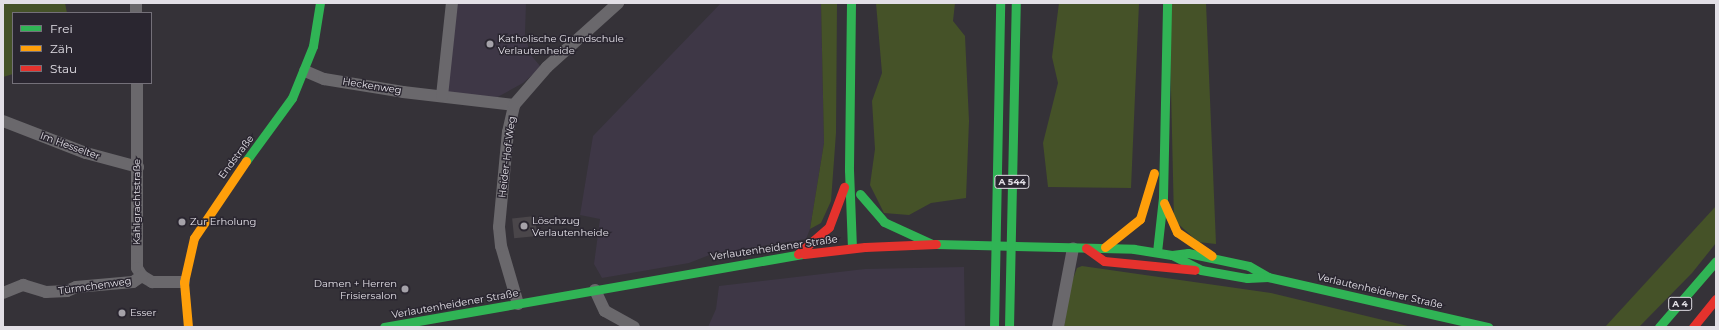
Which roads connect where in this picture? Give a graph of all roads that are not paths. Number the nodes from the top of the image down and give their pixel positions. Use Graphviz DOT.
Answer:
graph roads {
  1 [pos="320,3"];
  2 [pos="452,3"];
  3 [pos="618,3"];
  4 [pos="851,3"];
  5 [pos="859,3"];
  6 [pos="1000,3"];
  7 [pos="1016,3"];
  8 [pos="1025,3"];
  9 [pos="1167,3"];
  10 [pos="989,21"];
  11 [pos="861,34"];
  12 [pos="1015,37"];
  13 [pos="305,71"];
  14 [pos="999,81"];
  15 [pos="137,84"];
  16 [pos="1155,88"];
  17 [pos="442,96"];
  18 [pos="514,105"];
  19 [pos="3,121"];
  20 [pos="860,159"];
  21 [pos="138,167"];
  22 [pos="849,170"];
  23 [pos="1154,173"];
  24 [pos="860,194"];
  25 [pos="1162,198"];
  26 [pos="861,209"];
  27 [pos="1149,229"];
  28 [pos="932,244"];
  29 [pos="852,248"];
  30 [pos="1073,248"];
  31 [pos="1086,248"];
  32 [pos="1105,248"];
  33 [pos="1157,252"];
  34 [pos="798,254"];
  35 [pos="1172,254"];
  36 [pos="1212,256"];
  37 [pos="1716,261"];
  38 [pos="1201,270"];
  39 [pos="142,276"];
  40 [pos="1268,277"];
  41 [pos="184,282"];
  42 [pos="595,290"];
  43 [pos="3,293"];
  44 [pos="1716,299"];
  45 [pos="518,304"];
  46 [pos="188,327"];
  47 [pos="384,327"];
  48 [pos="634,327"];
  49 [pos="994,327"];
  50 [pos="1009,327"];
  51 [pos="1058,327"];
  52 [pos="1488,327"];
  53 [pos="1659,327"];
  54 [pos="1692,327"];
  1 -- 13 [label="main road, Endstraße"];
  2 -- 17 [label="street"];
  3 -- 18 [label="street, Heider-Hof-Weg"];
  4 -- 22 [label="main road"];
  5 -- 11 [label="main road"];
  6 -- 14 [label="main road, A 544"];
  7 -- 12 [label="main road, A 544"];
  8 -- 12 [label="main road"];
  9 -- 25 [label="main road"];
  10 -- 14 [label="main road"];
  12 -- 50 [label="main road, A 544"];
  13 -- 17 [label="street, Heckenweg"];
  13 -- 41 [label="main road, Endstraße"];
  14 -- 49 [label="main road, A 544"];
  15 -- 21 [label="street, Kahlgrachtstraße"];
  16 -- 23 [label="main road"];
  17 -- 18 [label="street, Heckenweg"];
  18 -- 45 [label="street, Heider-Hof-Weg"];
  19 -- 21 [label="street, Im Hesselter"];
  20 -- 24 [label="main road"];
  21 -- 39 [label="street, Kahlgrachtstraße"];
  22 -- 29 [label="main road"];
  22 -- 34 [label="main road"];
  23 -- 27 [label="main road"];
  23 -- 32 [label="main road"];
  24 -- 26 [label="main road"];
  24 -- 28 [label="main road"];
  25 -- 33 [label="main road"];
  25 -- 36 [label="main road"];
  28 -- 29 [label="main road, Verlautenheidener Straße"];
  28 -- 30 [label="main road, Verlautenheidener Straße"];
  29 -- 34 [label="main road, Verlautenheidener Straße"];
  30 -- 31 [label="main road, Verlautenheidener Straße"];
  30 -- 51 [label="street"];
  31 -- 32 [label="main road, Verlautenheidener Straße"];
  31 -- 38 [label="main road"];
  32 -- 33 [label="main road, Verlautenheidener Straße"];
  33 -- 35 [label="main road, Verlautenheidener Straße"];
  34 -- 42 [label="main road, Verlautenheidener Straße"];
  35 -- 36 [label="main road, Verlautenheidener Straße"];
  35 -- 38 [label="main road, Verlautenheidener Straße"];
  36 -- 40 [label="main road, Verlautenheidener Straße"];
  37 -- 53 [label="main road, A 4"];
  38 -- 40 [label="main road, Verlautenheidener Straße"];
  39 -- 41 [label="street"];
  39 -- 43 [label="street, Türmchenweg"];
  40 -- 52 [label="main road, Verlautenheidener Straße"];
  41 -- 46 [label="main road, Endstraße"];
  42 -- 45 [label="main road, Verlautenheidener Straße"];
  42 -- 48 [label="street"];
  44 -- 54 [label="main road, A 4"];
  45 -- 47 [label="main road, Verlautenheidener Straße"];
}
